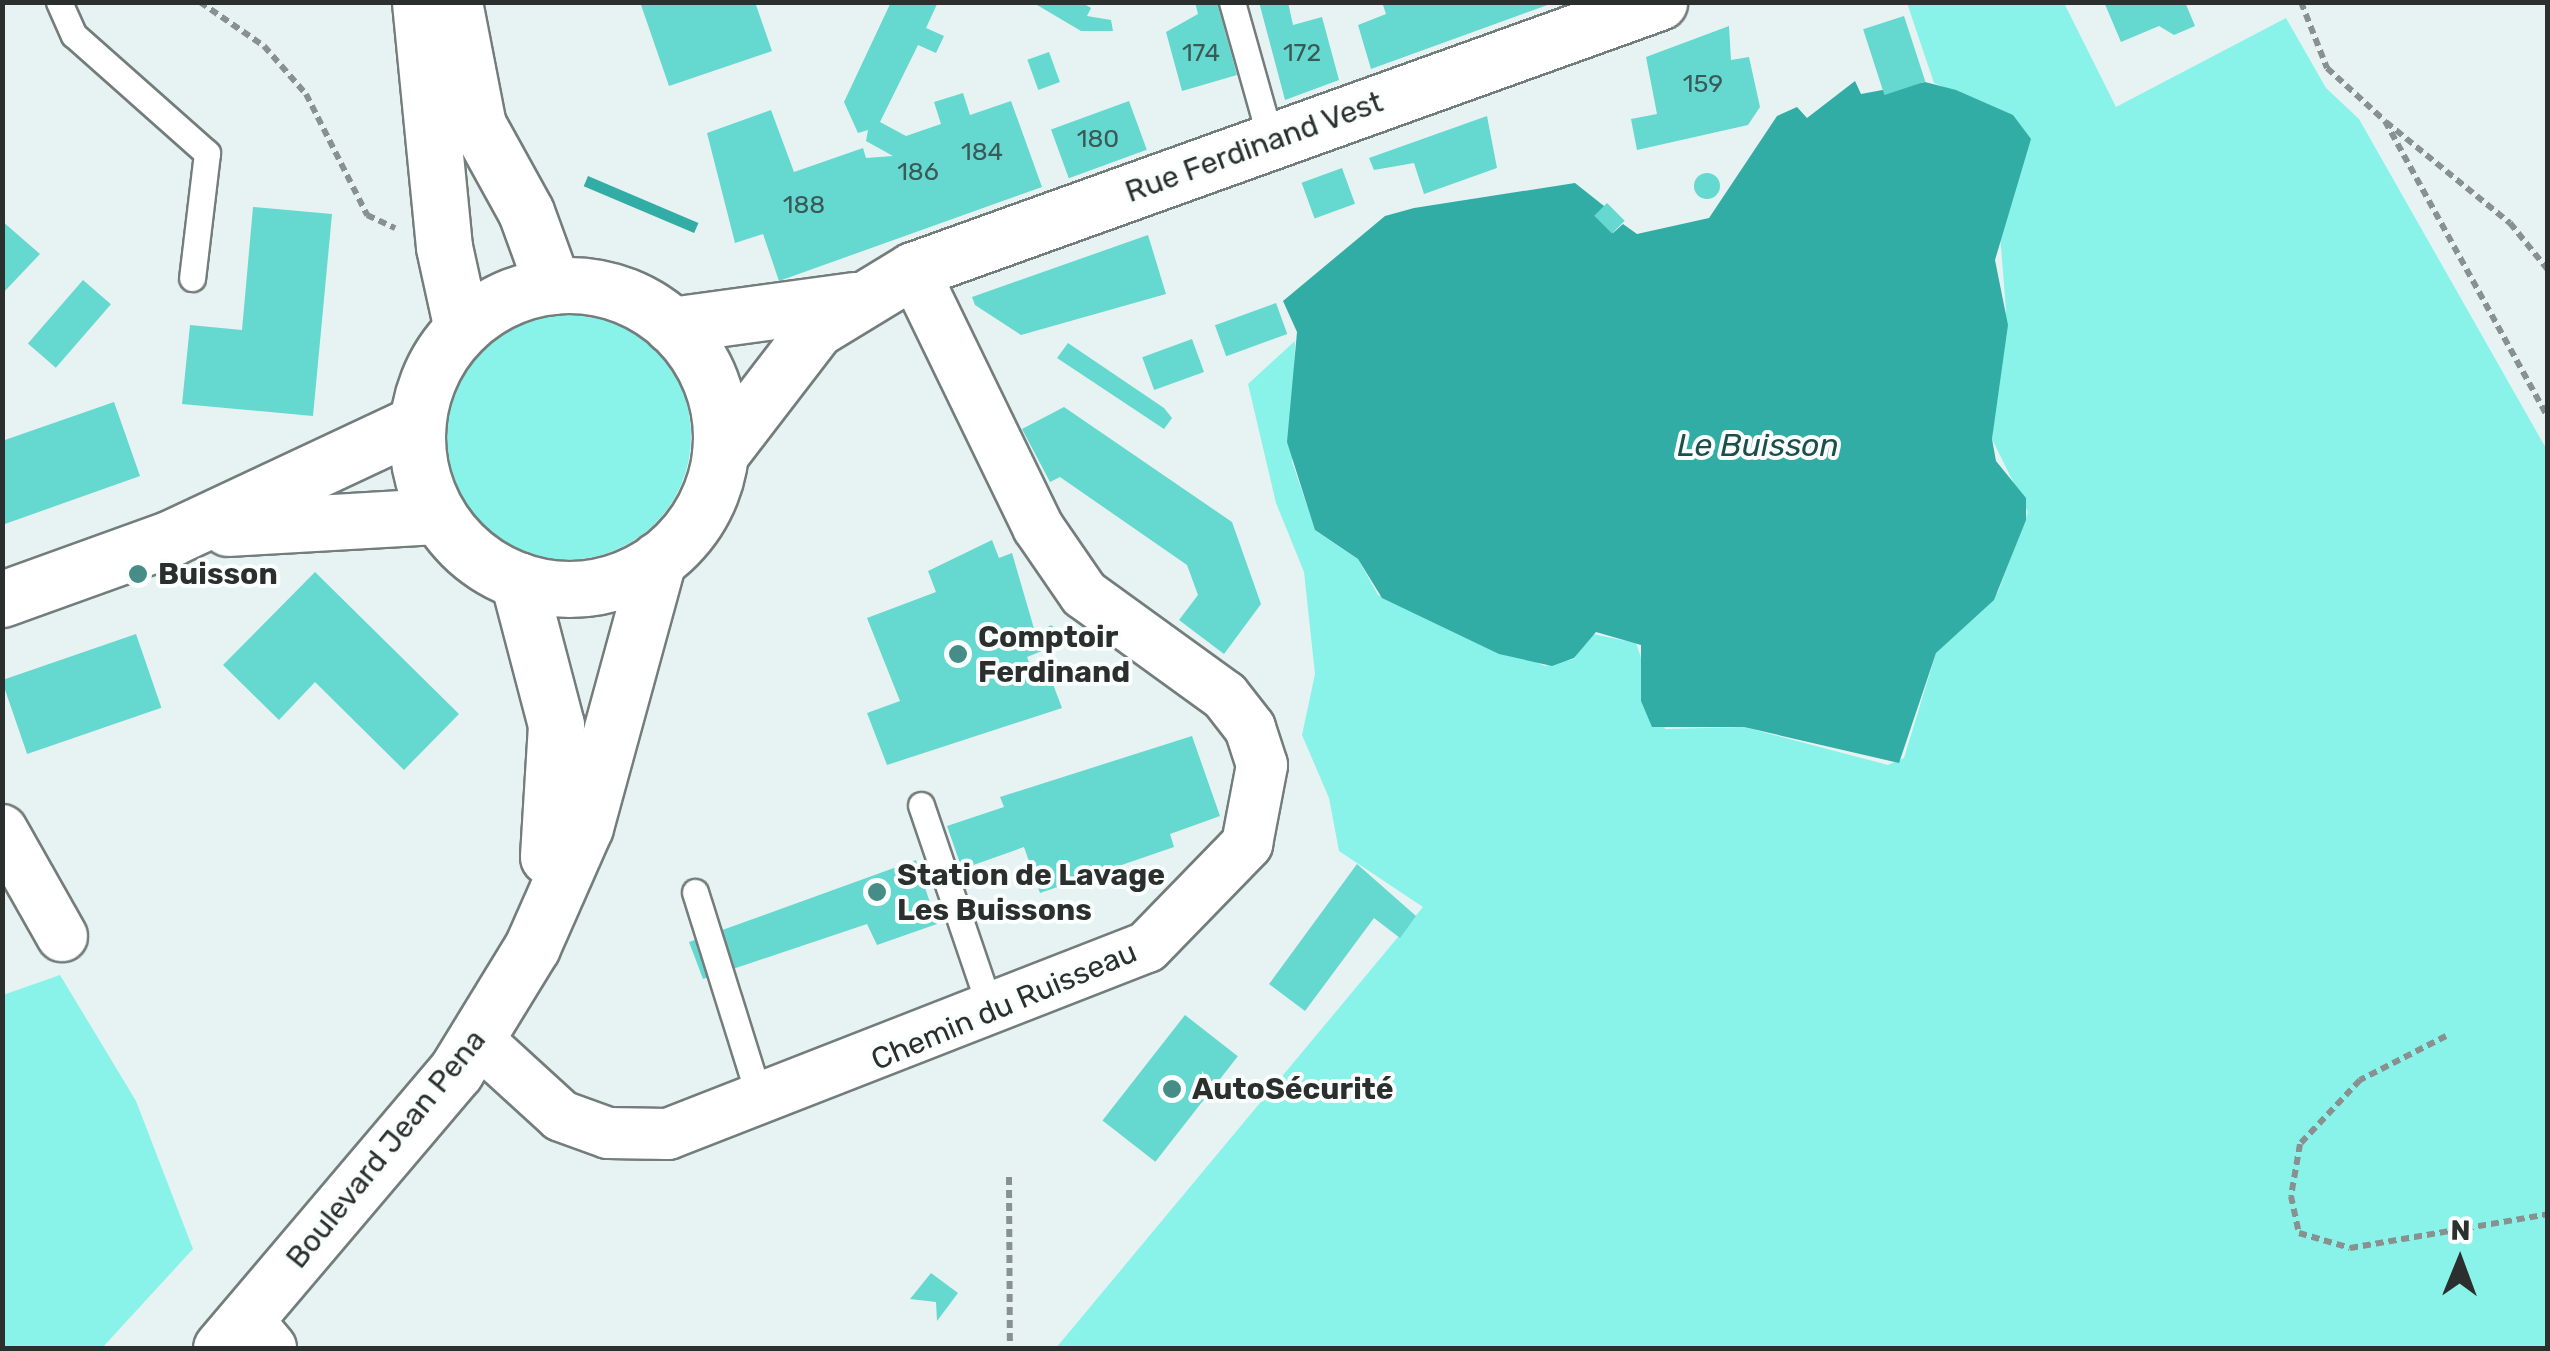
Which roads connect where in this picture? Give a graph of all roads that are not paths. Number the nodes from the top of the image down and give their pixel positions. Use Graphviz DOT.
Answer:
graph roads {
  1 [pos="58,2"];
  2 [pos="420,2"];
  3 [pos="454,2"];
  4 [pos="1232,2"];
  5 [pos="1659,2"];
  6 [pos="1270,141"];
  7 [pos="914,270"];
  8 [pos="192,278"];
  9 [pos="553,286"];
  10 [pos="854,300"];
  11 [pos="670,325"];
  12 [pos="462,329"];
  13 [pos="417,423"];
  14 [pos="720,454"];
  15 [pos="439,516"];
  16 [pos="171,538"];
  17 [pos="658,560"];
  18 [pos="518,580"];
  19 [pos="2,599"];
  20 [pos="921,805"];
  21 [pos="2,830"];
  22 [pos="695,892"];
  23 [pos="62,936"];
  24 [pos="532,947"];
  25 [pos="992,1014"];
  26 [pos="479,1041"];
  27 [pos="760,1100"];
  28 [pos="234,1341"];
  1 -- 8 [label="lane"];
  2 -- 12 [label="main road"];
  3 -- 9 [label="main road"];
  4 -- 6 [label="lane"];
  5 -- 6 [label="main road, Rue Ferdinand Vest"];
  6 -- 7 [label="main road, Rue Ferdinand Vest"];
  7 -- 10 [label="main road, Rue Ferdinand Vest"];
  7 -- 25 [label="street, Chemin du Ruisseau"];
  9 -- 11 [label="main road"];
  9 -- 12 [label="main road"];
  10 -- 11 [label="main road"];
  10 -- 14 [label="main road"];
  11 -- 14 [label="main road"];
  12 -- 13 [label="main road"];
  13 -- 15 [label="main road"];
  13 -- 16 [label="main road"];
  14 -- 17 [label="main road"];
  15 -- 16 [label="main road"];
  15 -- 18 [label="main road"];
  16 -- 19 [label="main road"];
  17 -- 18 [label="main road"];
  17 -- 24 [label="main road, Boulevard Jean Pena"];
  18 -- 24 [label="main road, Boulevard Jean Pena"];
  20 -- 25 [label="lane"];
  21 -- 23 [label="street"];
  22 -- 27 [label="lane"];
  24 -- 26 [label="main road, Boulevard Jean Pena"];
  25 -- 27 [label="street, Chemin du Ruisseau"];
  26 -- 27 [label="street, Chemin du Ruisseau"];
  26 -- 28 [label="main road, Boulevard Jean Pena"];
}
